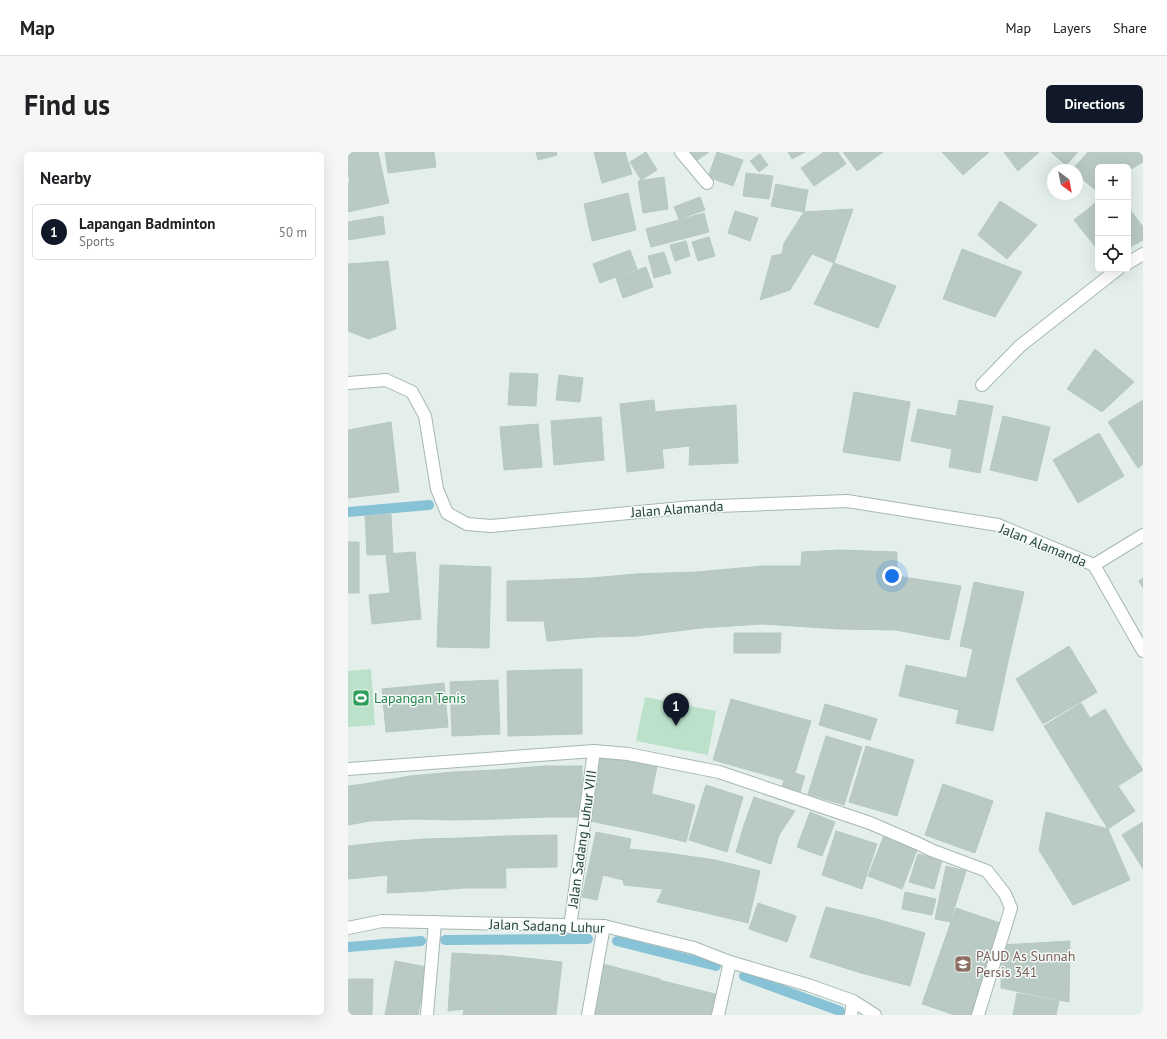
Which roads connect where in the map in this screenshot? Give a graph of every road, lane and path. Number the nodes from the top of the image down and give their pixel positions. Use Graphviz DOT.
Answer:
graph roads {
  1 [pos="681,152"];
  2 [pos="707,183"];
  3 [pos="1143,254"];
  4 [pos="1131,261"];
  5 [pos="1114,272"];
  6 [pos="348,383"];
  7 [pos="982,385"];
  8 [pos="1143,535"];
  9 [pos="1094,566"];
  10 [pos="1143,651"];
  11 [pos="594,751"];
  12 [pos="348,769"];
  13 [pos="435,922"];
  14 [pos="570,926"];
  15 [pos="604,926"];
  16 [pos="348,928"];
  17 [pos="730,962"];
  18 [pos="853,1001"];
  19 [pos="427,1015"];
  20 [pos="588,1015"];
  21 [pos="718,1015"];
  22 [pos="851,1015"];
  23 [pos="875,1015"];
  24 [pos="978,1015"];
  1 -- 2 [label="street"];
  3 -- 4 [label="street"];
  5 -- 7 [label="street"];
  6 -- 9 [label="street, Jalan Alamanda"];
  8 -- 9 [label="street"];
  9 -- 10 [label="street"];
  11 -- 12 [label="street"];
  11 -- 14 [label="street, Jalan Sadang Luhur VIII"];
  11 -- 24 [label="street"];
  13 -- 14 [label="street, Jalan Sadang Luhur"];
  13 -- 16 [label="street, Jalan Sadang Luhur"];
  13 -- 19 [label="street"];
  14 -- 15 [label="street, Jalan Sadang Luhur"];
  15 -- 17 [label="street, Jalan Sadang Luhur"];
  15 -- 20 [label="street"];
  17 -- 18 [label="street, Jalan Sadang Luhur"];
  17 -- 21 [label="street"];
  18 -- 22 [label="street"];
  18 -- 23 [label="street, Jalan Sadang Luhur"];
}
